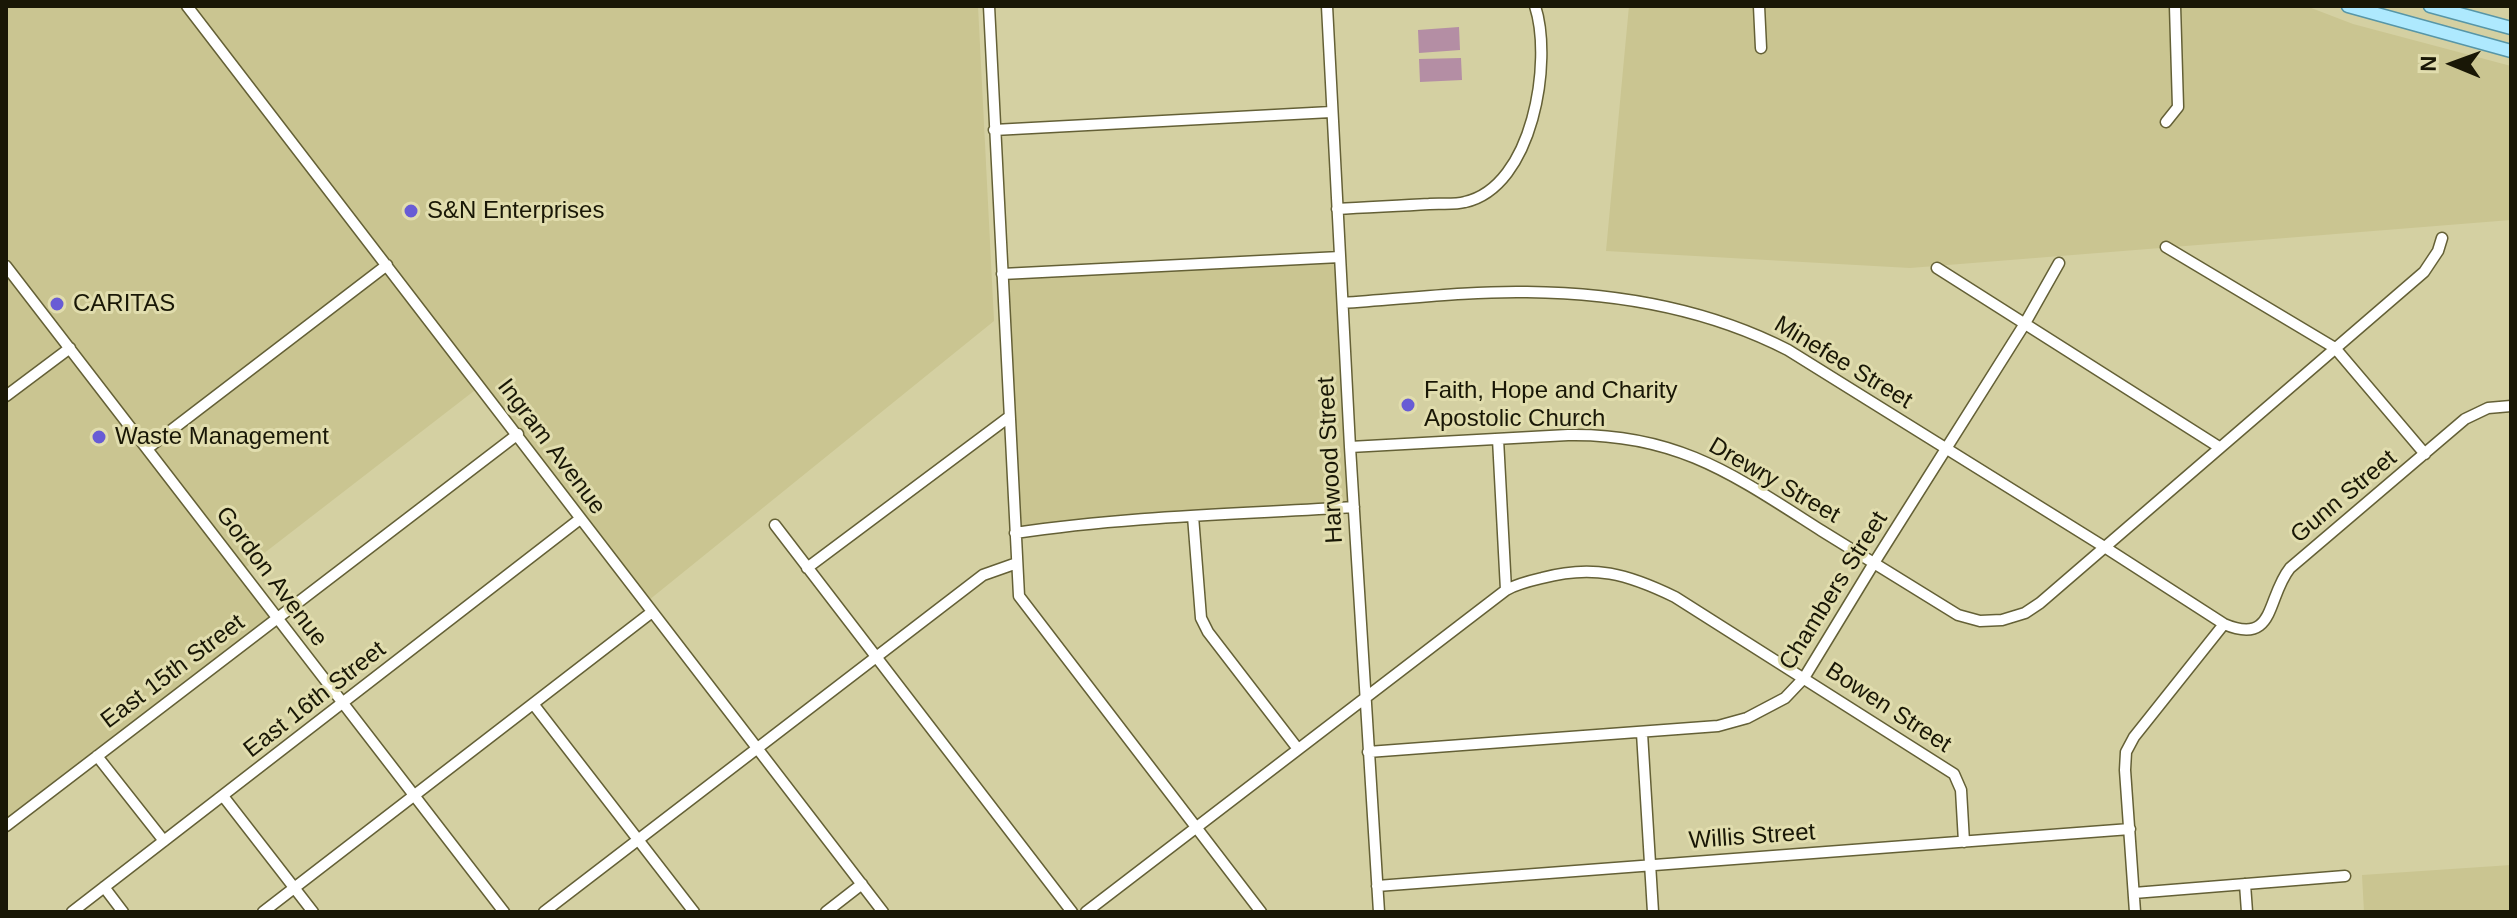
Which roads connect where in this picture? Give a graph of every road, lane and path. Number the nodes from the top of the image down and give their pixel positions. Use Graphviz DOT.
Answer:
graph roads {
  1 [pos="187,6"];
  2 [pos="989,6"];
  3 [pos="1327,6"];
  4 [pos="1535,6"];
  5 [pos="1759,6"];
  6 [pos="2175,6"];
  7 [pos="2348,6"];
  8 [pos="2430,6"];
  9 [pos="2511,28"];
  10 [pos="1761,48"];
  11 [pos="2511,51"];
  12 [pos="1331,112"];
  13 [pos="2166,122"];
  14 [pos="994,130"];
  15 [pos="1337,209"];
  16 [pos="2442,238"];
  17 [pos="2166,247"];
  18 [pos="1340,257"];
  19 [pos="2059,263"];
  20 [pos="387,265"];
  21 [pos="6,266"];
  22 [pos="1937,268"];
  23 [pos="1002,274"];
  24 [pos="1343,303"];
  25 [pos="2024,325"];
  26 [pos="70,348"];
  27 [pos="2335,348"];
  28 [pos="6,396"];
  29 [pos="2511,406"];
  30 [pos="1009,417"];
  31 [pos="518,434"];
  32 [pos="1498,439"];
  33 [pos="1350,447"];
  34 [pos="2219,447"];
  35 [pos="148,448"];
  36 [pos="1947,450"];
  37 [pos="2425,454"];
  38 [pos="1354,507"];
  39 [pos="1193,516"];
  40 [pos="580,519"];
  41 [pos="775,525"];
  42 [pos="1015,533"];
  43 [pos="2106,548"];
  44 [pos="1017,563"];
  45 [pos="1874,563"];
  46 [pos="807,568"];
  47 [pos="1506,590"];
  48 [pos="652,612"];
  49 [pos="277,618"];
  50 [pos="2224,624"];
  51 [pos="875,657"];
  52 [pos="1804,678"];
  53 [pos="1365,697"];
  54 [pos="344,704"];
  55 [pos="534,705"];
  56 [pos="1642,733"];
  57 [pos="757,748"];
  58 [pos="1298,749"];
  59 [pos="1368,752"];
  60 [pos="97,756"];
  61 [pos="223,796"];
  62 [pos="414,796"];
  63 [pos="6,826"];
  64 [pos="1196,827"];
  65 [pos="2130,829"];
  66 [pos="639,840"];
  67 [pos="164,841"];
  68 [pos="1964,842"];
  69 [pos="1650,864"];
  70 [pos="2345,876"];
  71 [pos="862,884"];
  72 [pos="2245,884"];
  73 [pos="1377,886"];
  74 [pos="104,887"];
  75 [pos="294,888"];
  76 [pos="2134,893"];
  77 [pos="72,912"];
  78 [pos="123,912"];
  79 [pos="263,912"];
  80 [pos="313,912"];
  81 [pos="504,912"];
  82 [pos="544,912"];
  83 [pos="694,912"];
  84 [pos="826,912"];
  85 [pos="883,912"];
  86 [pos="1072,912"];
  87 [pos="1086,912"];
  88 [pos="1261,912"];
  89 [pos="1379,912"];
  90 [pos="1653,912"];
  91 [pos="2135,912"];
  92 [pos="2247,912"];
  1 -- 20 [label="street, Ingram Avenue"];
  2 -- 14 [label="street"];
  3 -- 12 [label="street, Harwood Street"];
  4 -- 15 [label="street"];
  5 -- 10 [label="street"];
  6 -- 13 [label="street"];
  7 -- 11 [label="main road"];
  8 -- 9 [label="main road"];
  12 -- 14 [label="street"];
  12 -- 15 [label="street, Harwood Street"];
  14 -- 23 [label="street"];
  15 -- 18 [label="street, Harwood Street"];
  16 -- 27 [label="street"];
  17 -- 27 [label="street"];
  18 -- 23 [label="street"];
  18 -- 24 [label="street, Harwood Street"];
  19 -- 25 [label="street, Chambers Street"];
  20 -- 31 [label="street, Ingram Avenue"];
  20 -- 35 [label="street"];
  21 -- 26 [label="street, Gordon Avenue"];
  22 -- 25 [label="street"];
  23 -- 30 [label="street"];
  24 -- 33 [label="street, Harwood Street"];
  24 -- 36 [label="street, Minefee Street"];
  25 -- 34 [label="street"];
  25 -- 36 [label="street, Chambers Street"];
  26 -- 28 [label="street"];
  26 -- 35 [label="street, Gordon Avenue"];
  27 -- 34 [label="street"];
  27 -- 37 [label="street"];
  29 -- 37 [label="street, Gunn Street"];
  30 -- 42 [label="street"];
  30 -- 46 [label="street"];
  31 -- 40 [label="street, Ingram Avenue"];
  31 -- 49 [label="street, East 15th Street"];
  32 -- 33 [label="street, Drewry Street"];
  32 -- 45 [label="street, Drewry Street"];
  32 -- 47 [label="street"];
  33 -- 38 [label="street, Harwood Street"];
  34 -- 43 [label="street"];
  35 -- 49 [label="street, Gordon Avenue"];
  36 -- 43 [label="street, Minefee Street"];
  36 -- 45 [label="street, Chambers Street"];
  37 -- 50 [label="street, Gunn Street"];
  38 -- 39 [label="street"];
  38 -- 53 [label="street, Harwood Street"];
  39 -- 42 [label="street"];
  39 -- 58 [label="street"];
  40 -- 48 [label="street, Ingram Avenue"];
  40 -- 54 [label="street, East 16th Street"];
  41 -- 46 [label="street"];
  42 -- 44 [label="street"];
  43 -- 45 [label="street, Drewry Street"];
  43 -- 50 [label="street, Minefee Street"];
  44 -- 51 [label="street"];
  44 -- 64 [label="street"];
  45 -- 52 [label="street, Chambers Street"];
  46 -- 51 [label="street"];
  47 -- 52 [label="street, Bowen Street"];
  47 -- 53 [label="street, Bowen Street"];
  48 -- 55 [label="street"];
  48 -- 57 [label="street, Ingram Avenue"];
  49 -- 54 [label="street, Gordon Avenue"];
  49 -- 60 [label="street, East 15th Street"];
  50 -- 65 [label="street"];
  51 -- 57 [label="street"];
  51 -- 86 [label="street"];
  52 -- 56 [label="street, Chambers Street"];
  52 -- 68 [label="street, Bowen Street"];
  53 -- 58 [label="street, Bowen Street"];
  53 -- 59 [label="street, Harwood Street"];
  54 -- 61 [label="street, East 16th Street"];
  54 -- 62 [label="street, Gordon Avenue"];
  55 -- 62 [label="street"];
  55 -- 66 [label="street"];
  56 -- 59 [label="street, Chambers Street"];
  56 -- 69 [label="street"];
  57 -- 66 [label="street"];
  57 -- 71 [label="street, Ingram Avenue"];
  58 -- 64 [label="street, Bowen Street"];
  59 -- 73 [label="street, Harwood Street"];
  60 -- 63 [label="street, East 15th Street"];
  60 -- 67 [label="street"];
  61 -- 67 [label="street, East 16th Street"];
  61 -- 75 [label="street"];
  62 -- 75 [label="street"];
  62 -- 81 [label="street, Gordon Avenue"];
  64 -- 87 [label="street, Bowen Street"];
  64 -- 88 [label="street"];
  65 -- 68 [label="street, Willis Street"];
  65 -- 76 [label="street"];
  66 -- 82 [label="street"];
  66 -- 83 [label="street"];
  67 -- 74 [label="street, East 16th Street"];
  68 -- 69 [label="street, Willis Street"];
  69 -- 73 [label="street, Willis Street"];
  69 -- 90 [label="street"];
  70 -- 72 [label="street"];
  71 -- 84 [label="street"];
  71 -- 85 [label="street, Ingram Avenue"];
  72 -- 76 [label="street"];
  72 -- 92 [label="street"];
  73 -- 89 [label="street, Harwood Street"];
  74 -- 77 [label="street, East 16th Street"];
  74 -- 78 [label="street"];
  75 -- 79 [label="street"];
  75 -- 80 [label="street"];
  76 -- 91 [label="street"];
}
